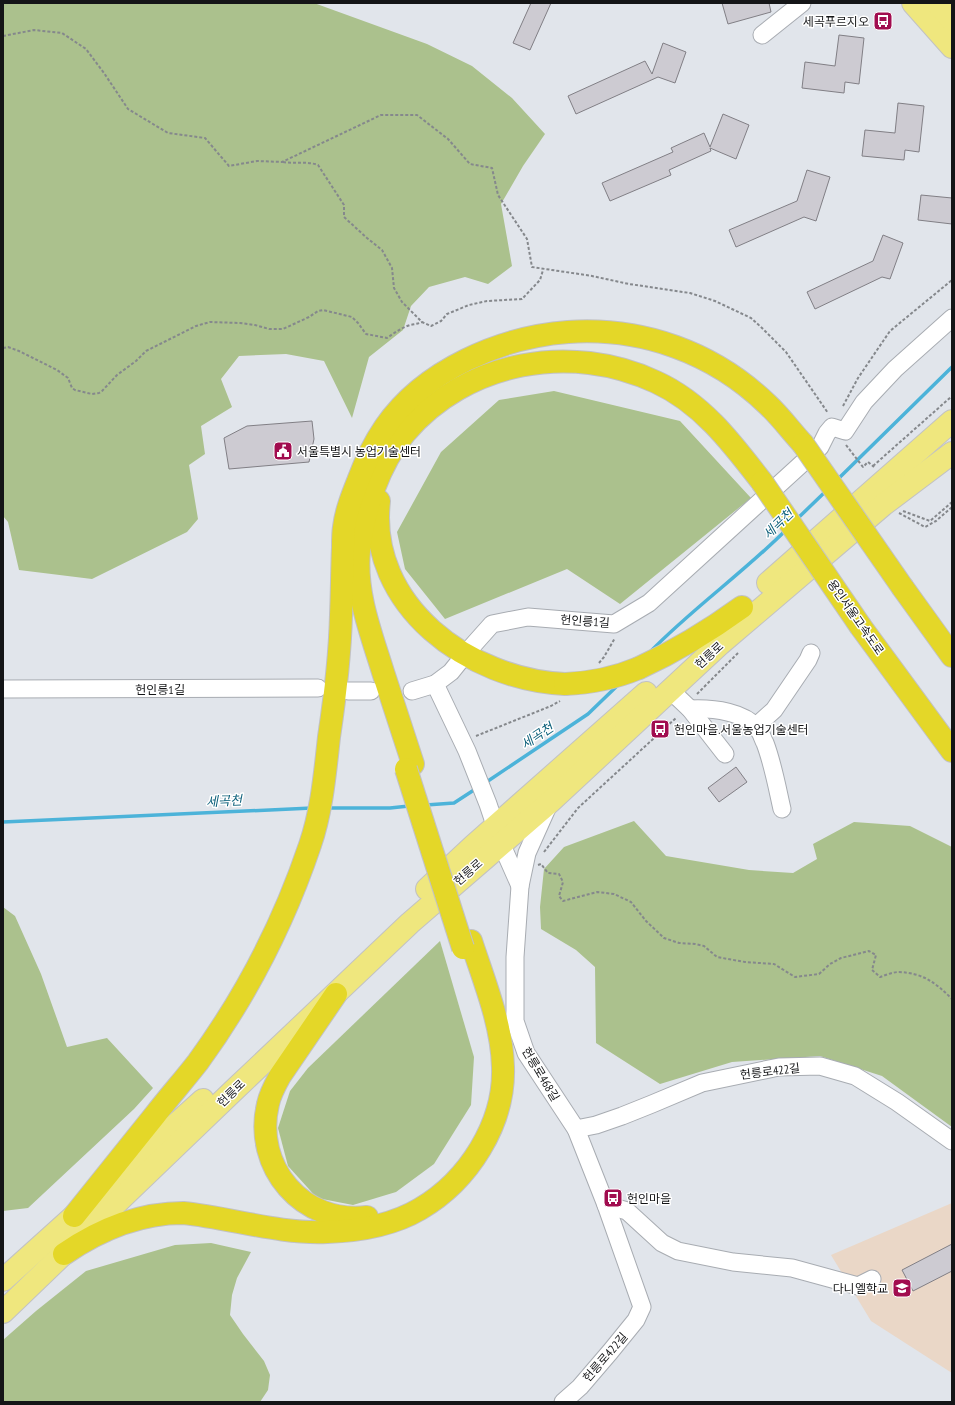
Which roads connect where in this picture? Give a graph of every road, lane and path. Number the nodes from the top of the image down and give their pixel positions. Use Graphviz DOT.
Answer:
graph roads {
  1 [pos="802,3"];
  2 [pos="912,3"];
  3 [pos="936,3"];
  4 [pos="952,20"];
  5 [pos="762,35"];
  6 [pos="3,36"];
  7 [pos="952,47"];
  8 [pos="282,162"];
  9 [pos="543,270"];
  10 [pos="952,280"];
  11 [pos="952,318"];
  12 [pos="422,322"];
  13 [pos="3,348"];
  14 [pos="952,396"];
  15 [pos="952,421"];
  16 [pos="832,427"];
  17 [pos="844,442"];
  18 [pos="952,453"];
  19 [pos="385,464"];
  20 [pos="363,468"];
  21 [pos="952,502"];
  22 [pos="889,507"];
  23 [pos="952,507"];
  24 [pos="742,607"];
  25 [pos="741,649"];
  26 [pos="811,653"];
  27 [pos="952,656"];
  28 [pos="435,684"];
  29 [pos="318,688"];
  30 [pos="3,689"];
  31 [pos="670,690"];
  32 [pos="348,691"];
  33 [pos="371,691"];
  34 [pos="412,692"];
  35 [pos="689,707"];
  36 [pos="755,727"];
  37 [pos="952,751"];
  38 [pos="726,754"];
  39 [pos="410,767"];
  40 [pos="550,802"];
  41 [pos="782,809"];
  42 [pos="498,835"];
  43 [pos="542,856"];
  44 [pos="540,860"];
  45 [pos="520,886"];
  46 [pos="467,944"];
  47 [pos="336,994"];
  48 [pos="952,999"];
  49 [pos="576,1129"];
  50 [pos="952,1141"];
  51 [pos="606,1205"];
  52 [pos="74,1216"];
  53 [pos="64,1254"];
  54 [pos="3,1280"];
  55 [pos="872,1280"];
  56 [pos="642,1306"];
  57 [pos="3,1312"];
  58 [pos="562,1402"];
  1 -- 5 [label="street"];
  2 -- 7 [label="main road"];
  3 -- 4 [label="main road"];
  6 -- 8 [label="path"];
  8 -- 9 [label="path"];
  8 -- 12 [label="path"];
  9 -- 12 [label="path"];
  9 -- 16 [label="path"];
  10 -- 16 [label="path"];
  11 -- 16 [label="street"];
  12 -- 13 [label="path"];
  14 -- 17 [label="path"];
  15 -- 24 [label="main road, 헌릉로"];
  16 -- 28 [label="street, 헌인릉1길"];
  18 -- 22 [label="main road, 헌릉로"];
  19 -- 24 [label="highway, bridge"];
  19 -- 37 [label="highway, 용인서울고속도로, bridge"];
  19 -- 39 [label="highway"];
  20 -- 27 [label="highway, bridge"];
  20 -- 39 [label="highway"];
  20 -- 52 [label="highway"];
  21 -- 22 [label="path"];
  22 -- 23 [label="path"];
  22 -- 31 [label="main road, 헌릉로"];
  24 -- 42 [label="main road, 헌릉로"];
  25 -- 35 [label="path"];
  26 -- 36 [label="street"];
  28 -- 34 [label="street, 헌인릉1길"];
  28 -- 42 [label="street"];
  29 -- 30 [label="street, 헌인릉1길"];
  31 -- 35 [label="street"];
  31 -- 40 [label="main road, 헌릉로"];
  32 -- 33 [label="street"];
  35 -- 36 [label="street"];
  35 -- 38 [label="street"];
  35 -- 43 [label="path"];
  36 -- 41 [label="street"];
  39 -- 46 [label="highway"];
  40 -- 42 [label="main road, 헌릉로"];
  40 -- 45 [label="street, 헌릉로468길"];
  42 -- 45 [label="street, 헌릉로468길"];
  42 -- 47 [label="main road, 헌릉로"];
  42 -- 52 [label="main road, 헌릉로"];
  44 -- 48 [label="path"];
  45 -- 49 [label="street, 헌릉로468길"];
  46 -- 47 [label="highway"];
  46 -- 53 [label="highway"];
  47 -- 53 [label="main road, 헌릉로"];
  49 -- 50 [label="street, 헌릉로422길"];
  49 -- 51 [label="street, 헌릉로468길"];
  51 -- 55 [label="street"];
  51 -- 56 [label="street, 헌릉로468길"];
  52 -- 54 [label="main road, 헌릉로"];
  53 -- 57 [label="main road, 헌릉로"];
  56 -- 58 [label="street, 헌릉로422길"];
}
